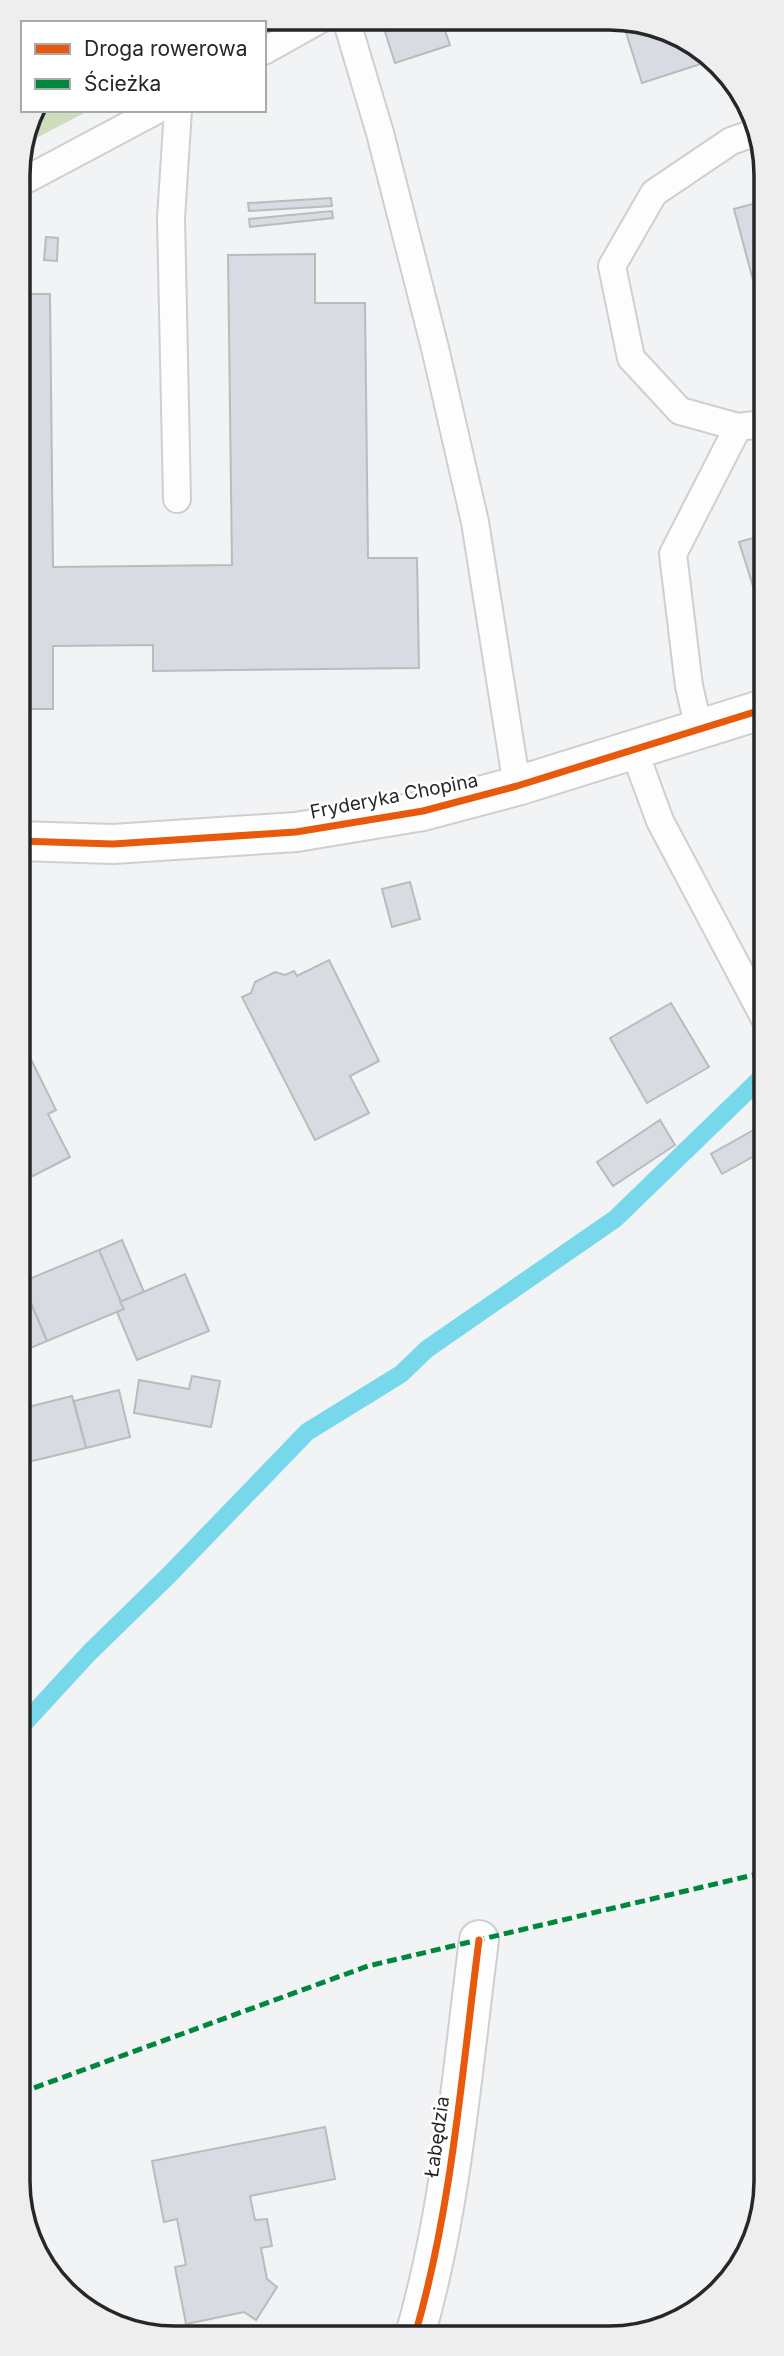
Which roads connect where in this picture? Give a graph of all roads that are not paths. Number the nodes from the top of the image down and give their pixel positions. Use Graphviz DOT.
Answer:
graph roads {
  1 [pos="303,30"];
  2 [pos="349,30"];
  3 [pos="266,50"];
  4 [pos="153,112"];
  5 [pos="178,112"];
  6 [pos="748,135"];
  7 [pos="30,178"];
  8 [pos="751,425"];
  9 [pos="177,499"];
  10 [pos="754,712"];
  11 [pos="699,729"];
  12 [pos="634,750"];
  13 [pos="517,786"];
  14 [pos="30,841"];
  15 [pos="754,998"];
  16 [pos="479,1940"];
  17 [pos="418,2326"];
  1 -- 3 [label="lane"];
  2 -- 13 [label="lane"];
  4 -- 7 [label="lane"];
  5 -- 9 [label="lane"];
  6 -- 8 [label="lane"];
  8 -- 11 [label="lane"];
  10 -- 11 [label="street, Fryderyka Chopina"];
  11 -- 12 [label="street, Fryderyka Chopina"];
  12 -- 13 [label="street, Fryderyka Chopina"];
  12 -- 15 [label="lane"];
  13 -- 14 [label="street, Fryderyka Chopina"];
  16 -- 17 [label="street, Łabędzia"];
}
